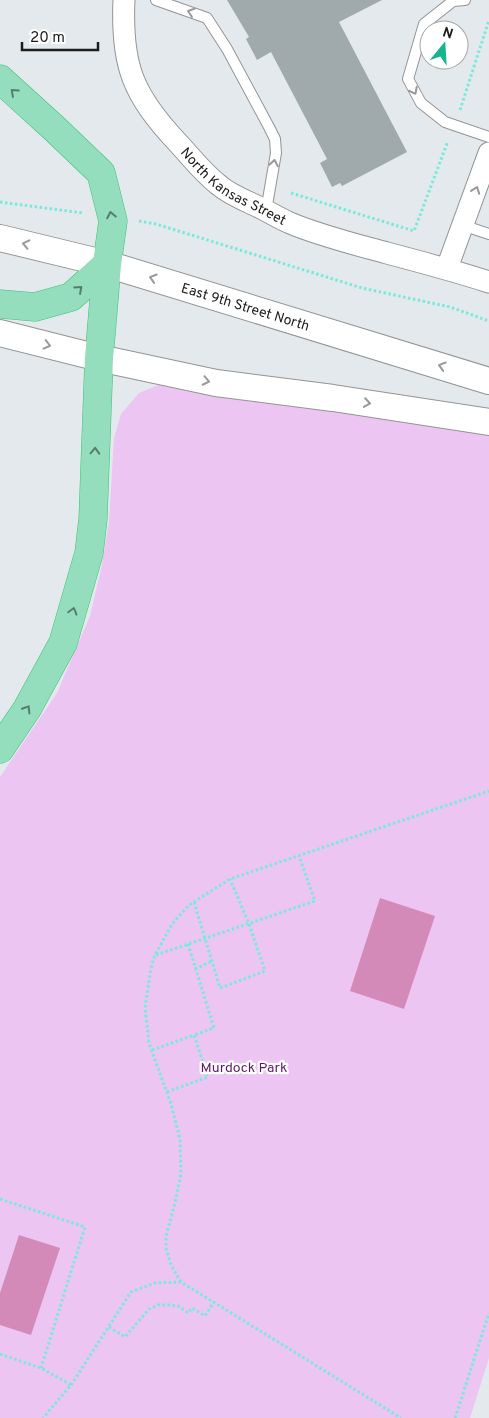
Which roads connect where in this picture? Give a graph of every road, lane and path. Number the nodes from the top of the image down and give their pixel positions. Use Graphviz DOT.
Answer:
graph roads {
  1 [pos="124,0"];
  2 [pos="156,0"];
  3 [pos="465,0"];
  4 [pos="489,20"];
  5 [pos="0,79"];
  6 [pos="455,125"];
  7 [pos="489,137"];
  8 [pos="489,153"];
  9 [pos="291,193"];
  10 [pos="0,202"];
  11 [pos="266,211"];
  12 [pos="112,217"];
  13 [pos="462,225"];
  14 [pos="489,234"];
  15 [pos="0,238"];
  16 [pos="108,264"];
  17 [pos="447,268"];
  18 [pos="489,282"];
  19 [pos="0,304"];
  20 [pos="489,320"];
  21 [pos="0,333"];
  22 [pos="99,358"];
  23 [pos="489,381"];
  24 [pos="489,422"];
  25 [pos="0,749"];
  26 [pos="489,791"];
  27 [pos="299,856"];
  28 [pos="230,879"];
  29 [pos="194,902"];
  30 [pos="249,924"];
  31 [pos="205,938"];
  32 [pos="188,944"];
  33 [pos="155,955"];
  34 [pos="212,962"];
  35 [pos="195,969"];
  36 [pos="194,1035"];
  37 [pos="152,1050"];
  38 [pos="167,1092"];
  39 [pos="0,1199"];
  40 [pos="181,1282"];
  41 [pos="214,1302"];
  42 [pos="489,1313"];
  43 [pos="109,1327"];
  44 [pos="0,1354"];
  45 [pos="41,1368"];
  46 [pos="71,1385"];
  47 [pos="43,1418"];
  48 [pos="401,1418"];
  49 [pos="455,1418"];
  1 -- 11 [label="street, North Kansas Street"];
  11 -- 2 [label="lane, one-way"];
  3 -- 6 [label="lane, one-way"];
  4 -- 6 [label="path"];
  12 -- 5 [label="highway, one-way"];
  6 -- 7 [label="lane"];
  6 -- 9 [label="path"];
  13 -- 8 [label="street, one-way"];
  10 -- 12 [label="path"];
  11 -- 17 [label="street, North Kansas Street"];
  12 -- 16 [label="highway"];
  12 -- 20 [label="path"];
  13 -- 14 [label="lane"];
  13 -- 17 [label="street"];
  16 -- 15 [label="street, East 9th Street North, one-way"];
  19 -- 16 [label="highway, one-way"];
  16 -- 22 [label="highway"];
  23 -- 16 [label="street, East 9th Street North, one-way"];
  17 -- 18 [label="street, North Kansas Street"];
  21 -- 22 [label="street, one-way"];
  22 -- 24 [label="street, one-way"];
  25 -- 22 [label="highway, one-way"];
  26 -- 27 [label="path"];
  27 -- 28 [label="path"];
  27 -- 30 [label="path"];
  28 -- 29 [label="path"];
  28 -- 30 [label="path"];
  29 -- 31 [label="path"];
  29 -- 33 [label="path"];
  30 -- 31 [label="path"];
  30 -- 34 [label="path"];
  31 -- 32 [label="path"];
  31 -- 34 [label="path"];
  32 -- 33 [label="path"];
  32 -- 35 [label="path"];
  33 -- 37 [label="path"];
  34 -- 35 [label="path"];
  35 -- 36 [label="path"];
  36 -- 37 [label="path"];
  36 -- 38 [label="path"];
  37 -- 38 [label="path"];
  38 -- 40 [label="path"];
  39 -- 45 [label="path"];
  40 -- 41 [label="path"];
  40 -- 43 [label="path"];
  41 -- 43 [label="path"];
  41 -- 48 [label="path"];
  42 -- 49 [label="path"];
  43 -- 46 [label="path"];
  44 -- 45 [label="path"];
  45 -- 46 [label="path"];
  46 -- 47 [label="path"];
}
